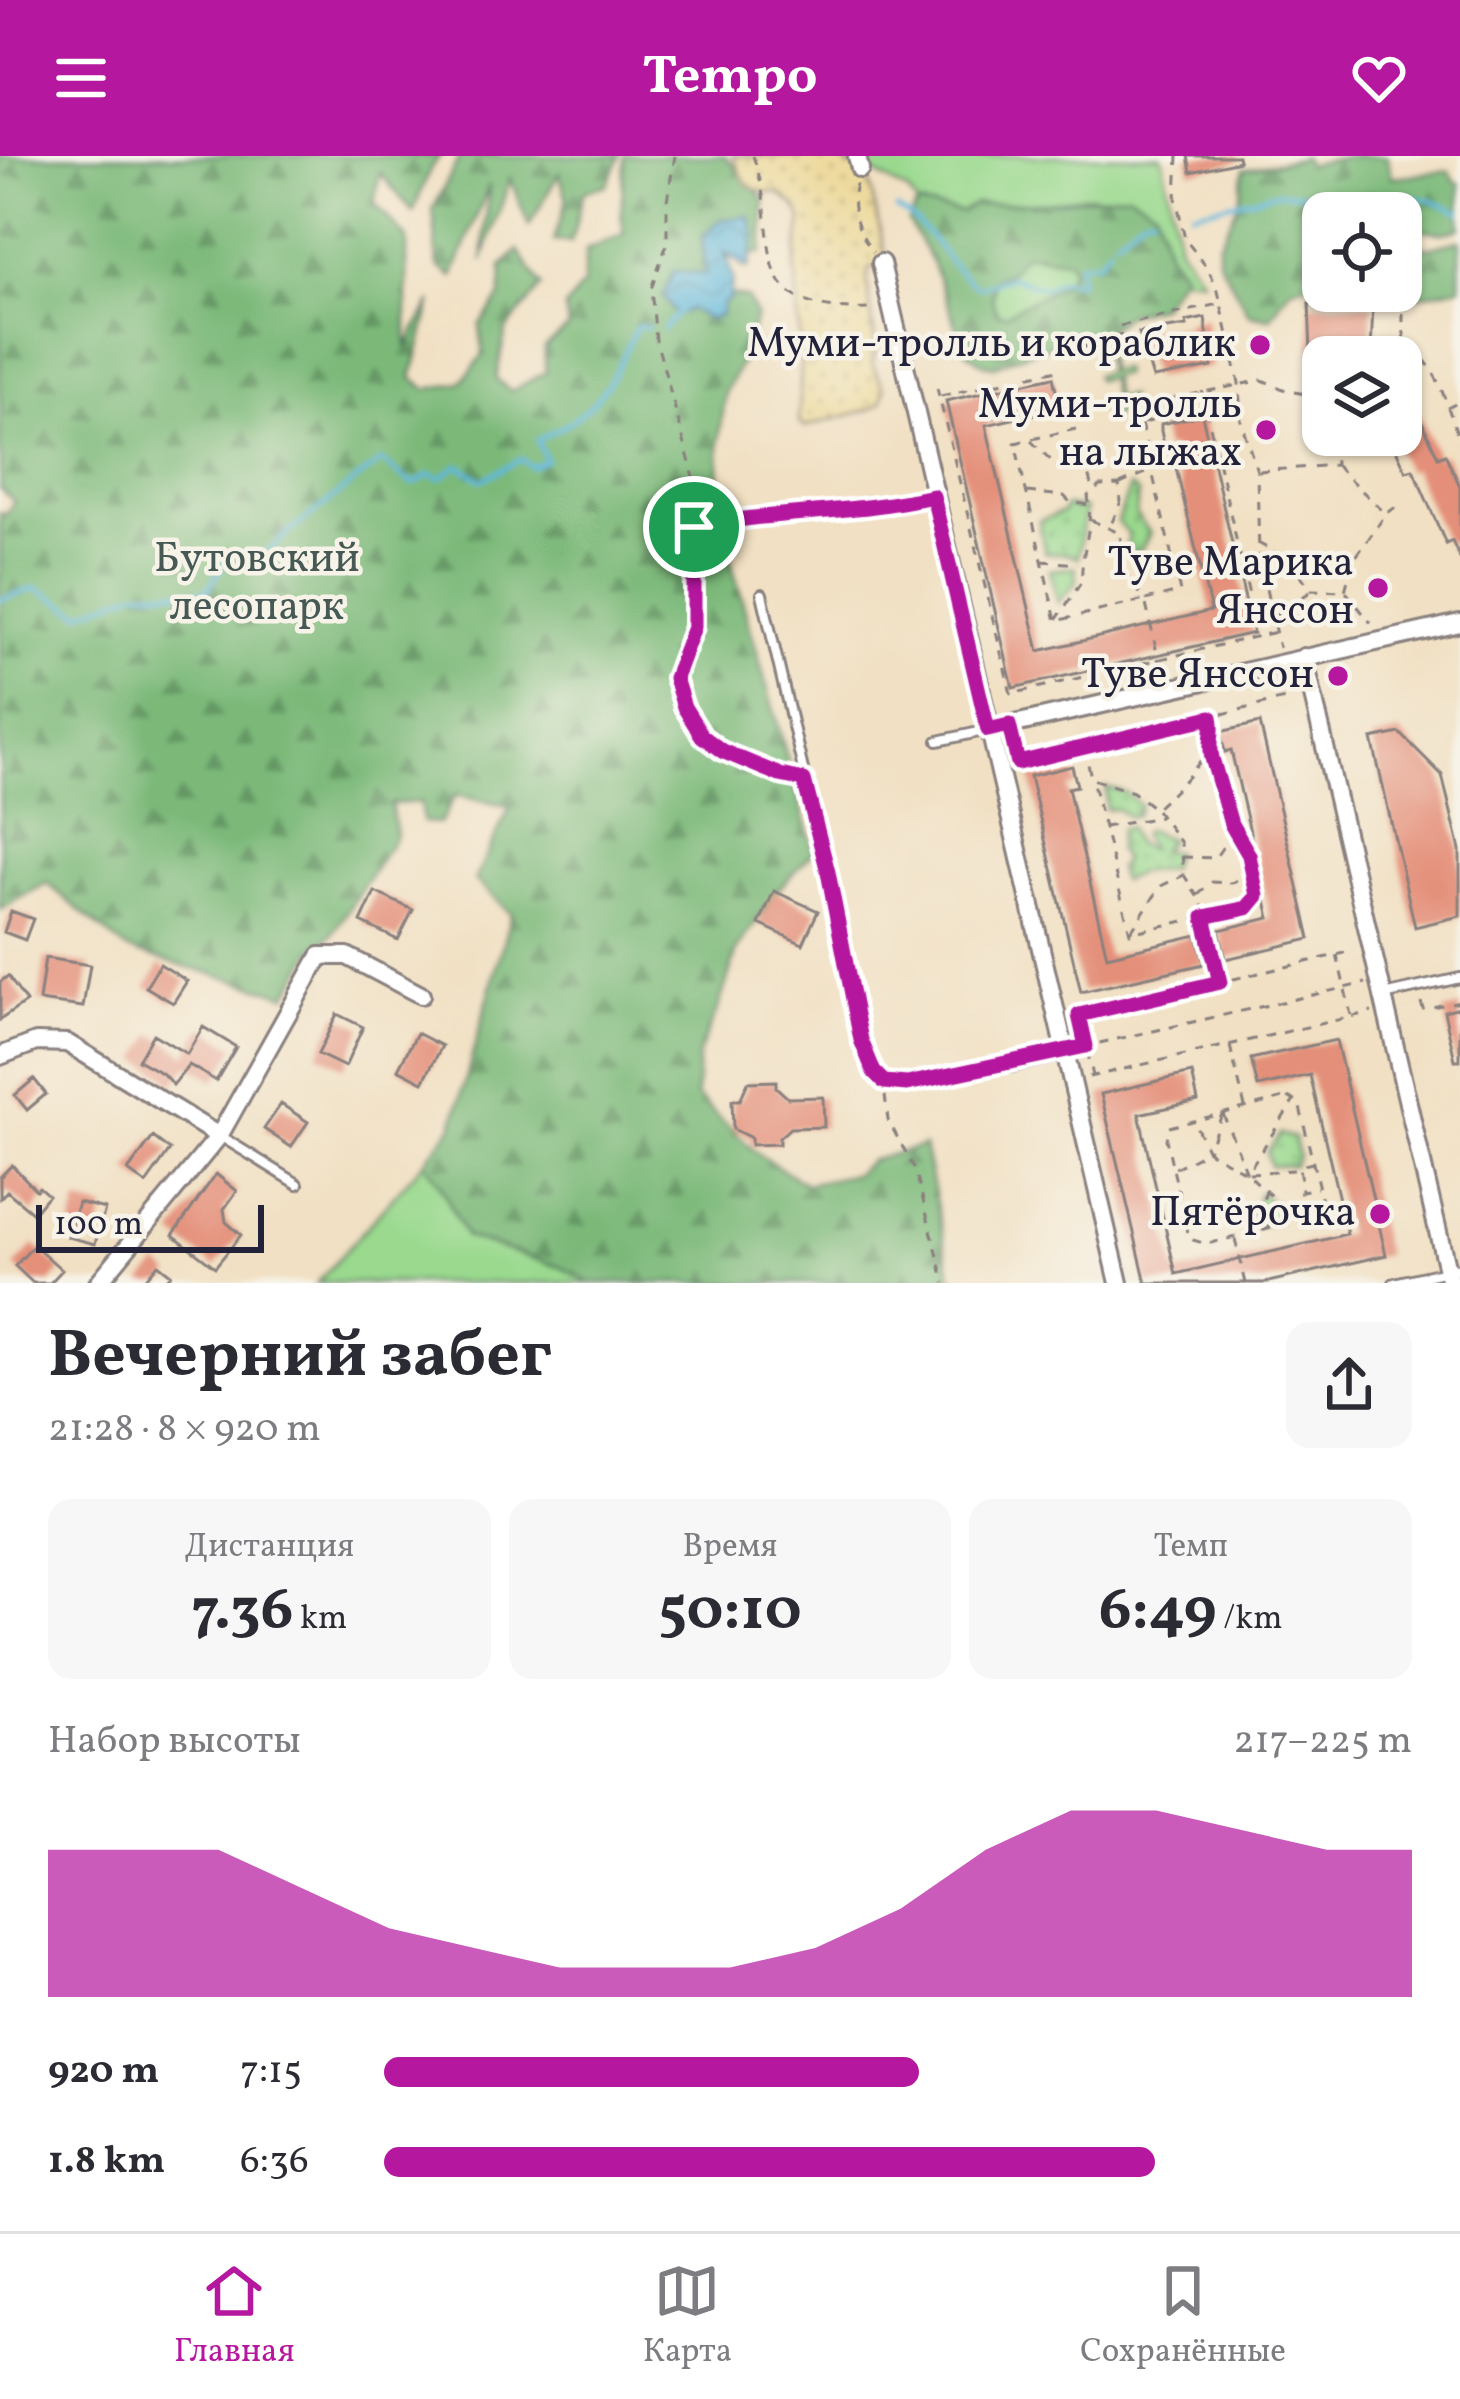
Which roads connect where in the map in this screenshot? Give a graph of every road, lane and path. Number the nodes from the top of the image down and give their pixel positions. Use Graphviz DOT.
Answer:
graph roads {
  1 [pos="675,156"];
  2 [pos="754,156"];
  3 [pos="1178,156"];
  4 [pos="858,162"];
  5 [pos="881,263"];
  6 [pos="1221,303"];
  7 [pos="891,309"];
  8 [pos="1403,313"];
  9 [pos="1120,326"];
  10 [pos="1122,335"];
  11 [pos="1081,348"];
  12 [pos="1062,368"];
  13 [pos="1240,383"];
  14 [pos="937,388"];
  15 [pos="1202,391"];
  16 [pos="1302,394"];
  17 [pos="939,397"];
  18 [pos="1460,402"];
  19 [pos="1138,406"];
  20 [pos="1447,408"];
  21 [pos="1206,409"];
  22 [pos="1139,415"];
  23 [pos="1142,423"];
  24 [pos="1076,429"];
  25 [pos="1030,440"];
  26 [pos="1460,442"];
  27 [pos="1334,456"];
  28 [pos="1335,465"];
  29 [pos="1152,470"];
  30 [pos="1257,471"];
  31 [pos="1119,485"];
  32 [pos="1094,491"];
  33 [pos="1026,492"];
  34 [pos="933,496"];
  35 [pos="1400,504"];
  36 [pos="1089,505"];
  37 [pos="1386,514"];
  38 [pos="1091,520"];
  39 [pos="694,527"];
  40 [pos="1109,529"];
  41 [pos="1258,543"];
  42 [pos="1042,561"];
  43 [pos="1080,564"];
  44 [pos="1311,590"];
  45 [pos="1346,591"];
  46 [pos="763,594"];
  47 [pos="1145,601"];
  48 [pos="1272,617"];
  49 [pos="1056,621"];
  50 [pos="1460,622"];
  51 [pos="1371,623"];
  52 [pos="1276,632"];
  53 [pos="1258,636"];
  54 [pos="1304,657"];
  55 [pos="1159,659"];
  56 [pos="1282,662"];
  57 [pos="1166,689"];
  58 [pos="1285,699"];
  59 [pos="1211,717"];
  60 [pos="1009,725"];
  61 [pos="988,730"];
  62 [pos="938,741"];
  63 [pos="1084,747"];
  64 [pos="1210,750"];
  65 [pos="1092,779"];
  66 [pos="804,780"];
  67 [pos="1155,809"];
  68 [pos="1162,817"];
  69 [pos="1103,827"];
  70 [pos="1238,840"];
  71 [pos="1183,856"];
  72 [pos="1252,869"];
  73 [pos="1184,875"];
  74 [pos="1196,896"];
  75 [pos="1204,917"];
  76 [pos="1130,933"];
  77 [pos="1345,953"];
  78 [pos="1336,955"];
  79 [pos="1460,978"];
  80 [pos="1220,982"];
  81 [pos="1344,988"];
  82 [pos="421,995"];
  83 [pos="1382,995"];
  84 [pos="1460,1001"];
  85 [pos="1423,1010"];
  86 [pos="1351,1016"];
  87 [pos="1230,1044"];
  88 [pos="1086,1046"];
  89 [pos="1063,1051"];
  90 [pos="0,1056"];
  91 [pos="1010,1063"];
  92 [pos="1295,1099"];
  93 [pos="1245,1107"];
  94 [pos="1222,1112"];
  95 [pos="1193,1119"];
  96 [pos="888,1120"];
  97 [pos="219,1136"];
  98 [pos="1208,1150"];
  99 [pos="1313,1163"];
  100 [pos="1173,1168"];
  101 [pos="1297,1170"];
  102 [pos="1247,1173"];
  103 [pos="298,1184"];
  104 [pos="1319,1188"];
  105 [pos="1302,1191"];
  106 [pos="1265,1192"];
  107 [pos="1278,1202"];
  108 [pos="1289,1210"];
  109 [pos="1308,1220"];
  110 [pos="1268,1230"];
  111 [pos="1250,1234"];
  112 [pos="1235,1237"];
  113 [pos="1452,1274"];
  114 [pos="98,1283"];
  115 [pos="945,1283"];
  116 [pos="1119,1283"];
  117 [pos="1246,1283"];
  118 [pos="1394,1283"];
  1 -- 39 [label="path"];
  2 -- 7 [label="path"];
  3 -- 6 [label="path"];
  4 -- 5 [label="path"];
  5 -- 7 [label="street"];
  6 -- 9 [label="path"];
  6 -- 13 [label="path"];
  7 -- 34 [label="street"];
  8 -- 20 [label="path"];
  10 -- 11 [label="path"];
  12 -- 17 [label="path"];
  13 -- 15 [label="path"];
  13 -- 16 [label="path"];
  13 -- 30 [label="path"];
  14 -- 17 [label="path"];
  15 -- 19 [label="path"];
  15 -- 21 [label="path"];
  17 -- 55 [label="path"];
  18 -- 20 [label="path"];
  20 -- 26 [label="path"];
  21 -- 23 [label="path"];
  21 -- 53 [label="path"];
  22 -- 23 [label="path"];
  23 -- 29 [label="path"];
  24 -- 25 [label="path"];
  25 -- 32 [label="path"];
  25 -- 33 [label="path"];
  27 -- 28 [label="path"];
  28 -- 30 [label="path"];
  28 -- 37 [label="path"];
  29 -- 31 [label="path"];
  29 -- 47 [label="path"];
  30 -- 41 [label="path"];
  31 -- 32 [label="path"];
  31 -- 40 [label="path"];
  32 -- 36 [label="path"];
  33 -- 36 [label="path"];
  33 -- 42 [label="path"];
  34 -- 39 [label="path"];
  34 -- 61 [label="street"];
  35 -- 37 [label="path"];
  36 -- 38 [label="path"];
  37 -- 45 [label="path"];
  38 -- 40 [label="path"];
  38 -- 43 [label="path"];
  39 -- 66 [label="path"];
  40 -- 47 [label="path"];
  41 -- 44 [label="path"];
  41 -- 48 [label="path"];
  42 -- 43 [label="path"];
  42 -- 49 [label="path"];
  43 -- 49 [label="path"];
  44 -- 45 [label="path"];
  44 -- 48 [label="path"];
  45 -- 51 [label="path"];
  46 -- 66 [label="lane"];
  47 -- 49 [label="path"];
  47 -- 55 [label="path"];
  48 -- 52 [label="path"];
  50 -- 54 [label="street"];
  52 -- 53 [label="path"];
  52 -- 56 [label="path"];
  53 -- 55 [label="path"];
  54 -- 56 [label="street"];
  54 -- 83 [label="street"];
  55 -- 57 [label="path"];
  56 -- 57 [label="street"];
  57 -- 60 [label="street"];
  58 -- 59 [label="path"];
  59 -- 63 [label="path"];
  59 -- 64 [label="path"];
  60 -- 61 [label="street"];
  60 -- 63 [label="path"];
  61 -- 62 [label="lane"];
  61 -- 89 [label="street"];
  63 -- 65 [label="path"];
  64 -- 67 [label="path"];
  64 -- 70 [label="path"];
  65 -- 67 [label="path"];
  65 -- 69 [label="path"];
  66 -- 91 [label="lane"];
  67 -- 68 [label="path"];
  68 -- 69 [label="path"];
  68 -- 71 [label="path"];
  69 -- 76 [label="path"];
  70 -- 71 [label="path"];
  70 -- 72 [label="path"];
  71 -- 73 [label="path"];
  72 -- 74 [label="path"];
  72 -- 75 [label="path"];
  73 -- 74 [label="path"];
  73 -- 76 [label="path"];
  74 -- 75 [label="path"];
  75 -- 76 [label="path"];
  75 -- 80 [label="path"];
  77 -- 78 [label="path"];
  78 -- 80 [label="path"];
  78 -- 81 [label="path"];
  79 -- 83 [label="lane"];
  80 -- 88 [label="path"];
  81 -- 83 [label="path"];
  81 -- 86 [label="path"];
  81 -- 88 [label="path"];
  82 -- 97 [label="street"];
  83 -- 86 [label="path"];
  83 -- 113 [label="street"];
  84 -- 85 [label="path"];
  86 -- 87 [label="path"];
  87 -- 88 [label="path"];
  87 -- 93 [label="path"];
  88 -- 89 [label="path"];
  89 -- 91 [label="street"];
  89 -- 116 [label="street"];
  90 -- 97 [label="street"];
  92 -- 93 [label="path"];
  92 -- 99 [label="path"];
  92 -- 102 [label="path"];
  93 -- 94 [label="path"];
  94 -- 95 [label="path"];
  94 -- 98 [label="path"];
  94 -- 102 [label="path"];
  95 -- 98 [label="path"];
  95 -- 100 [label="path"];
  96 -- 115 [label="path"];
  97 -- 103 [label="lane"];
  97 -- 114 [label="street"];
  98 -- 100 [label="path"];
  98 -- 102 [label="path"];
  99 -- 101 [label="path"];
  99 -- 104 [label="path"];
  100 -- 112 [label="path"];
  101 -- 102 [label="path"];
  101 -- 105 [label="path"];
  102 -- 106 [label="path"];
  104 -- 105 [label="path"];
  104 -- 109 [label="path"];
  105 -- 108 [label="path"];
  106 -- 107 [label="path"];
  106 -- 111 [label="path"];
  107 -- 108 [label="path"];
  107 -- 110 [label="path"];
  108 -- 109 [label="path"];
  109 -- 110 [label="path"];
  110 -- 111 [label="path"];
  111 -- 112 [label="path"];
  112 -- 117 [label="path"];
  113 -- 118 [label="lane"];
}
